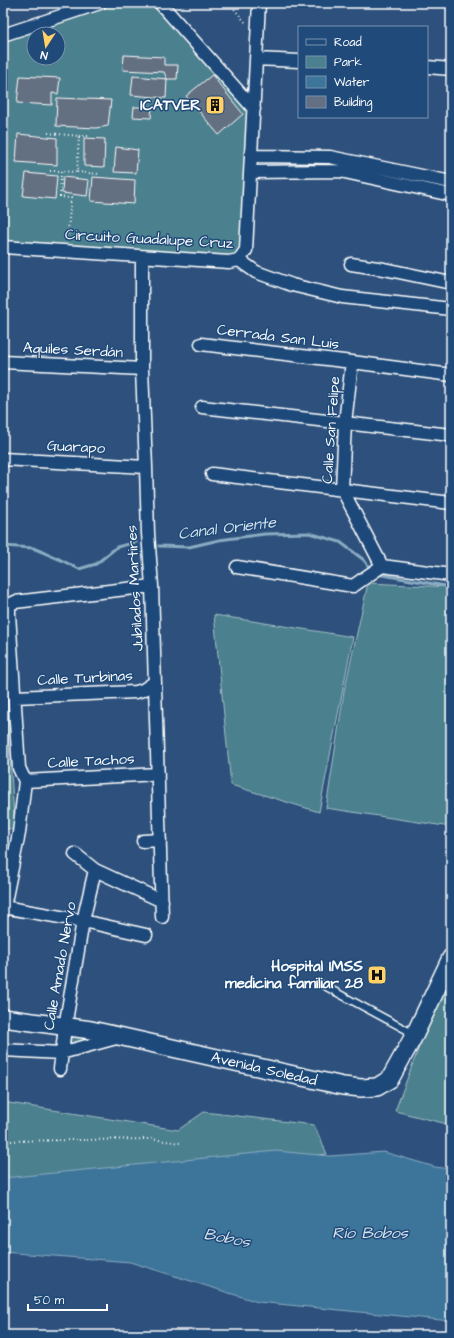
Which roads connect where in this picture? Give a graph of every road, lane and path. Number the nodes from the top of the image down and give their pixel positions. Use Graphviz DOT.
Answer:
graph roads {
  1 [pos="100,3"];
  2 [pos="160,3"];
  3 [pos="229,3"];
  4 [pos="259,3"];
  5 [pos="3,35"];
  6 [pos="258,36"];
  7 [pos="256,59"];
  8 [pos="298,61"];
  9 [pos="428,67"];
  10 [pos="451,68"];
  11 [pos="254,109"];
  12 [pos="48,133"];
  13 [pos="79,136"];
  14 [pos="91,136"];
  15 [pos="252,156"];
  16 [pos="50,171"];
  17 [pos="61,171"];
  18 [pos="78,172"];
  19 [pos="251,172"];
  20 [pos="99,174"];
  21 [pos="451,182"];
  22 [pos="451,195"];
  23 [pos="3,247"];
  24 [pos="66,251"];
  25 [pos="142,257"];
  26 [pos="239,260"];
  27 [pos="351,264"];
  28 [pos="451,283"];
  29 [pos="451,309"];
  30 [pos="201,344"];
  31 [pos="3,362"];
  32 [pos="352,362"];
  33 [pos="142,369"];
  34 [pos="451,375"];
  35 [pos="202,407"];
  36 [pos="345,423"];
  37 [pos="451,436"];
  38 [pos="3,459"];
  39 [pos="146,467"];
  40 [pos="212,474"];
  41 [pos="342,489"];
  42 [pos="451,503"];
  43 [pos="382,566"];
  44 [pos="237,567"];
  45 [pos="451,575"];
  46 [pos="152,586"];
  47 [pos="155,682"];
  48 [pos="15,697"];
  49 [pos="158,774"];
  50 [pos="25,781"];
  51 [pos="160,840"];
  52 [pos="143,841"];
  53 [pos="75,854"];
  54 [pos="95,870"];
  55 [pos="162,901"];
  56 [pos="3,909"];
  57 [pos="162,917"];
  58 [pos="83,922"];
  59 [pos="146,935"];
  60 [pos="451,958"];
  61 [pos="319,983"];
  62 [pos="3,1018"];
  63 [pos="65,1027"];
  64 [pos="415,1034"];
  65 [pos="123,1037"];
  66 [pos="3,1050"];
  67 [pos="61,1053"];
  68 [pos="60,1069"];
  69 [pos="3,1141"];
  70 [pos="180,1143"];
  1 -- 5 [label="street"];
  2 -- 11 [label="street"];
  3 -- 6 [label="path"];
  4 -- 6 [label="street, Circuito Guadalupe Cruz"];
  6 -- 7 [label="street, Circuito Guadalupe Cruz"];
  7 -- 8 [label="street"];
  7 -- 11 [label="street, Circuito Guadalupe Cruz"];
  9 -- 10 [label="street"];
  11 -- 15 [label="street, Circuito Guadalupe Cruz"];
  12 -- 13 [label="path"];
  13 -- 14 [label="path"];
  13 -- 18 [label="path"];
  15 -- 19 [label="street, Circuito Guadalupe Cruz"];
  15 -- 21 [label="street"];
  16 -- 17 [label="path"];
  17 -- 18 [label="path"];
  17 -- 24 [label="path"];
  18 -- 20 [label="path"];
  19 -- 22 [label="street"];
  19 -- 26 [label="street, Circuito Guadalupe Cruz"];
  23 -- 24 [label="street, Circuito Guadalupe Cruz"];
  24 -- 25 [label="street, Circuito Guadalupe Cruz"];
  25 -- 26 [label="street, Circuito Guadalupe Cruz"];
  25 -- 33 [label="street, Jubilados Martires"];
  26 -- 29 [label="street"];
  27 -- 28 [label="street"];
  30 -- 32 [label="street, Cerrada San Luis"];
  31 -- 33 [label="street, Aquiles Serdán"];
  32 -- 34 [label="street, Cerrada San Luis"];
  32 -- 36 [label="street, Calle San Felipe"];
  33 -- 39 [label="street, Jubilados Martires"];
  35 -- 36 [label="street"];
  36 -- 37 [label="street"];
  36 -- 41 [label="street, Calle San Felipe"];
  38 -- 39 [label="street, Guarapo"];
  39 -- 46 [label="street, Jubilados Martires"];
  40 -- 41 [label="street"];
  41 -- 42 [label="street"];
  41 -- 43 [label="street, Calle San Felipe"];
  43 -- 44 [label="street"];
  43 -- 45 [label="street"];
  46 -- 47 [label="street, Jubilados Martires"];
  46 -- 48 [label="street"];
  47 -- 48 [label="street, Calle Turbinas"];
  47 -- 49 [label="street, Jubilados Martires"];
  48 -- 50 [label="street"];
  49 -- 50 [label="street, Calle Tachos"];
  49 -- 51 [label="street, Jubilados Martires"];
  50 -- 56 [label="street"];
  51 -- 52 [label="street"];
  51 -- 55 [label="street, Jubilados Martires"];
  53 -- 54 [label="street"];
  54 -- 55 [label="street"];
  54 -- 58 [label="street, Calle Amado Nervo"];
  55 -- 57 [label="street, Jubilados Martires"];
  56 -- 58 [label="street"];
  58 -- 59 [label="street"];
  58 -- 63 [label="street, Calle Amado Nervo"];
  60 -- 64 [label="main road, Avenida Soledad"];
  61 -- 64 [label="lane"];
  62 -- 63 [label="main road, Avenida Soledad"];
  63 -- 65 [label="main road, Avenida Soledad"];
  63 -- 67 [label="street, Calle Amado Nervo"];
  64 -- 65 [label="main road, Avenida Soledad"];
  65 -- 67 [label="street"];
  66 -- 67 [label="street"];
  67 -- 68 [label="street, Calle Amado Nervo"];
  69 -- 70 [label="path"];
}
